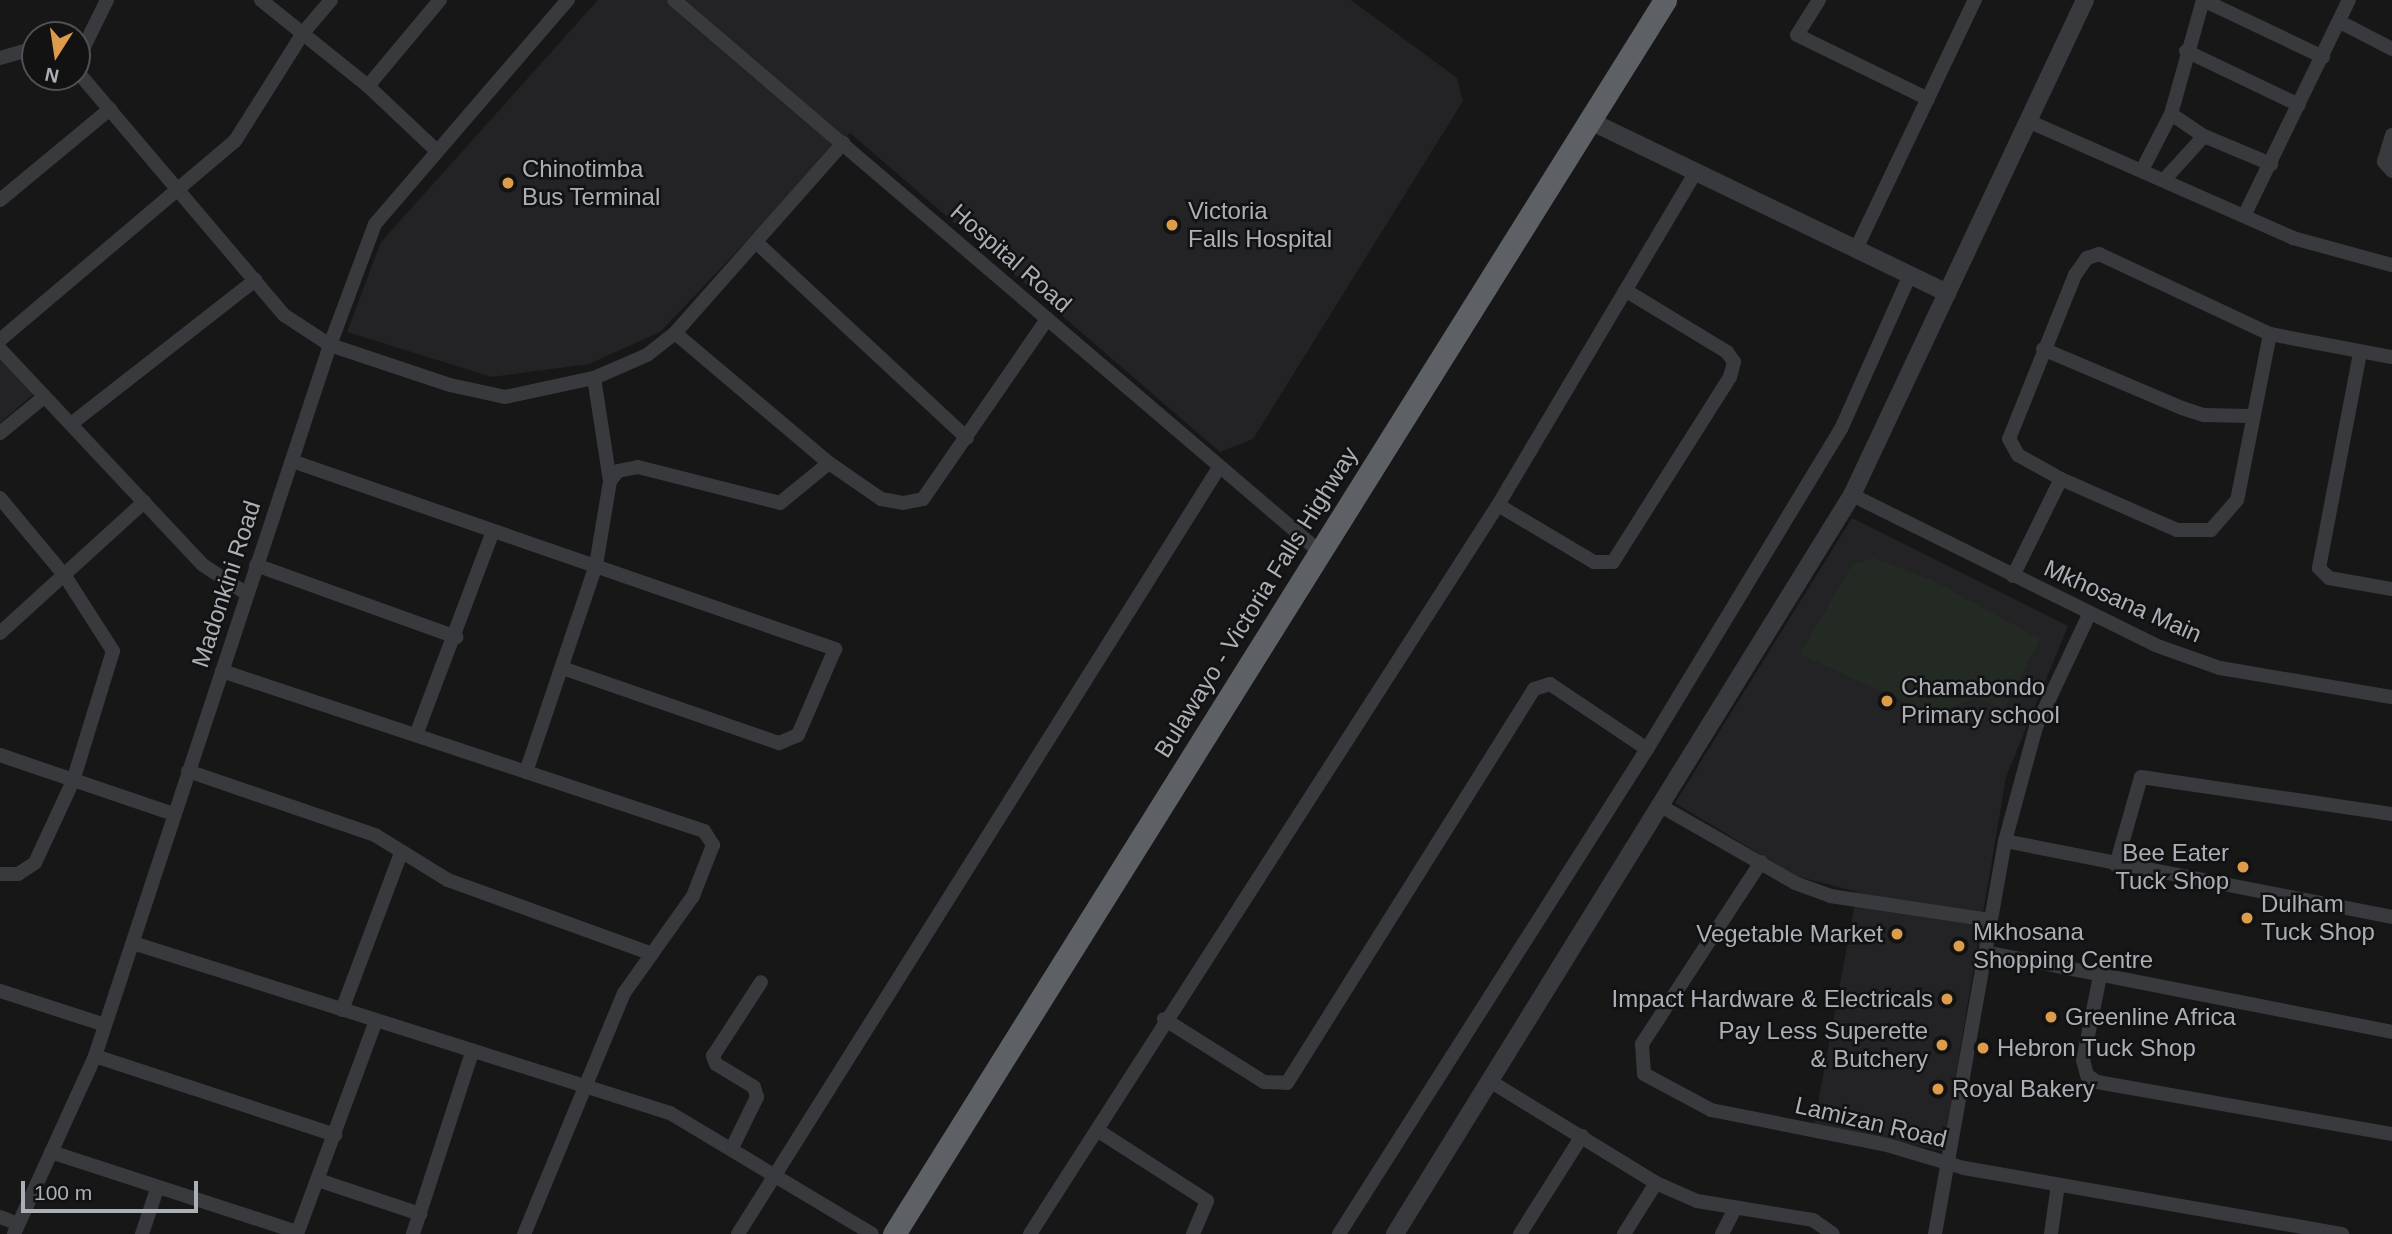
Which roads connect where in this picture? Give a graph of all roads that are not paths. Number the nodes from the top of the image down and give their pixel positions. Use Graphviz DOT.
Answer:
graph roads {
  1 [pos="107,0"];
  2 [pos="261,0"];
  3 [pos="331,0"];
  4 [pos="440,0"];
  5 [pos="568,0"];
  6 [pos="674,0"];
  7 [pos="1665,0"];
  8 [pos="1819,0"];
  9 [pos="1975,0"];
  10 [pos="2085,0"];
  11 [pos="2203,0"];
  12 [pos="2349,0"];
  13 [pos="2340,22"];
  14 [pos="91,33"];
  15 [pos="303,33"];
  16 [pos="2392,49"];
  17 [pos="2186,51"];
  18 [pos="21,52"];
  19 [pos="2323,57"];
  20 [pos="0,58"];
  21 [pos="368,86"];
  22 [pos="91,87"];
  23 [pos="1928,99"];
  24 [pos="2299,105"];
  25 [pos="110,109"];
  26 [pos="2171,114"];
  27 [pos="1588,120"];
  28 [pos="2028,121"];
  29 [pos="2392,135"];
  30 [pos="2204,136"];
  31 [pos="843,144"];
  32 [pos="436,150"];
  33 [pos="2271,164"];
  34 [pos="2142,170"];
  35 [pos="2392,171"];
  36 [pos="1696,172"];
  37 [pos="2164,180"];
  38 [pos="179,187"];
  39 [pos="0,201"];
  40 [pos="2244,216"];
  41 [pos="756,242"];
  42 [pos="1856,249"];
  43 [pos="2392,265"];
  44 [pos="1910,275"];
  45 [pos="255,280"];
  46 [pos="1625,290"];
  47 [pos="1947,293"];
  48 [pos="1047,318"];
  49 [pos="674,333"];
  50 [pos="2270,334"];
  51 [pos="0,340"];
  52 [pos="330,345"];
  53 [pos="0,349"];
  54 [pos="2043,349"];
  55 [pos="2360,353"];
  56 [pos="2392,357"];
  57 [pos="594,378"];
  58 [pos="44,397"];
  59 [pos="2250,416"];
  60 [pos="71,424"];
  61 [pos="0,433"];
  62 [pos="967,438"];
  63 [pos="292,461"];
  64 [pos="829,463"];
  65 [pos="1218,468"];
  66 [pos="2061,478"];
  67 [pos="610,481"];
  68 [pos="1852,495"];
  69 [pos="0,498"];
  70 [pos="144,502"];
  71 [pos="1498,505"];
  72 [pos="493,531"];
  73 [pos="1319,551"];
  74 [pos="256,565"];
  75 [pos="596,565"];
  76 [pos="65,576"];
  77 [pos="2013,576"];
  78 [pos="2392,589"];
  79 [pos="247,594"];
  80 [pos="2090,613"];
  81 [pos="0,633"];
  82 [pos="456,637"];
  83 [pos="562,668"];
  84 [pos="222,671"];
  85 [pos="2392,697"];
  86 [pos="416,735"];
  87 [pos="1647,749"];
  88 [pos="0,755"];
  89 [pos="188,771"];
  90 [pos="526,772"];
  91 [pos="72,781"];
  92 [pos="1659,805"];
  93 [pos="173,814"];
  94 [pos="2392,814"];
  95 [pos="2005,841"];
  96 [pos="401,853"];
  97 [pos="1761,862"];
  98 [pos="2116,865"];
  99 [pos="0,874"];
  100 [pos="2392,917"];
  101 [pos="1991,920"];
  102 [pos="133,943"];
  103 [pos="1985,952"];
  104 [pos="652,954"];
  105 [pos="2099,976"];
  106 [pos="761,982"];
  107 [pos="0,991"];
  108 [pos="342,1010"];
  109 [pos="1164,1019"];
  110 [pos="376,1021"];
  111 [pos="105,1025"];
  112 [pos="2392,1032"];
  113 [pos="472,1052"];
  114 [pos="95,1056"];
  115 [pos="1493,1083"];
  116 [pos="581,1087"];
  117 [pos="1097,1130"];
  118 [pos="2392,1134"];
  119 [pos="335,1135"];
  120 [pos="1582,1136"];
  121 [pos="732,1148"];
  122 [pos="51,1152"];
  123 [pos="1950,1164"];
  124 [pos="775,1174"];
  125 [pos="318,1180"];
  126 [pos="1656,1183"];
  127 [pos="2058,1184"];
  128 [pos="158,1189"];
  129 [pos="1735,1208"];
  130 [pos="420,1214"];
  131 [pos="0,1217"];
  132 [pos="16,1229"];
  133 [pos="297,1233"];
  134 [pos="142,1234"];
  135 [pos="413,1234"];
  136 [pos="524,1234"];
  137 [pos="738,1234"];
  138 [pos="872,1234"];
  139 [pos="894,1234"];
  140 [pos="1030,1234"];
  141 [pos="1193,1234"];
  142 [pos="1339,1234"];
  143 [pos="1395,1234"];
  144 [pos="1520,1234"];
  145 [pos="1624,1234"];
  146 [pos="1722,1234"];
  147 [pos="1833,1234"];
  148 [pos="1935,1234"];
  149 [pos="2051,1234"];
  150 [pos="2342,1234"];
  1 -- 14 [label="street"];
  2 -- 15 [label="street"];
  3 -- 15 [label="street"];
  4 -- 21 [label="street"];
  5 -- 32 [label="street, Madonkini Road"];
  6 -- 31 [label="street, Hospital Road"];
  7 -- 27 [label="highway, Bulawayo - Victoria Falls Highway"];
  8 -- 23 [label="street"];
  9 -- 23 [label="street"];
  10 -- 28 [label="street"];
  11 -- 17 [label="street"];
  11 -- 19 [label="street"];
  12 -- 13 [label="street"];
  13 -- 16 [label="street"];
  13 -- 19 [label="street"];
  15 -- 21 [label="street"];
  15 -- 38 [label="street"];
  17 -- 24 [label="street"];
  17 -- 26 [label="street"];
  18 -- 20 [label="street"];
  19 -- 24 [label="street"];
  21 -- 32 [label="street"];
  22 -- 25 [label="street"];
  23 -- 42 [label="street"];
  24 -- 33 [label="street"];
  25 -- 38 [label="street"];
  25 -- 39 [label="street"];
  26 -- 30 [label="street"];
  26 -- 34 [label="street"];
  27 -- 36 [label="street"];
  27 -- 73 [label="highway, Bulawayo - Victoria Falls Highway"];
  28 -- 34 [label="street"];
  28 -- 47 [label="street"];
  29 -- 35 [label="street"];
  30 -- 33 [label="street"];
  30 -- 37 [label="street"];
  31 -- 41 [label="street"];
  31 -- 48 [label="street, Hospital Road"];
  32 -- 52 [label="street, Madonkini Road"];
  33 -- 40 [label="street"];
  34 -- 37 [label="street"];
  36 -- 42 [label="street"];
  36 -- 46 [label="street"];
  37 -- 40 [label="street"];
  38 -- 45 [label="street"];
  38 -- 51 [label="street"];
  40 -- 43 [label="street"];
  41 -- 49 [label="street"];
  41 -- 62 [label="street"];
  42 -- 44 [label="street"];
  44 -- 47 [label="street"];
  44 -- 87 [label="street"];
  45 -- 52 [label="street"];
  45 -- 60 [label="street"];
  46 -- 71 [label="street"];
  46 -- 71 [label="street"];
  47 -- 68 [label="street"];
  48 -- 62 [label="street"];
  48 -- 65 [label="street, Hospital Road"];
  49 -- 57 [label="street"];
  49 -- 64 [label="street"];
  50 -- 54 [label="street"];
  50 -- 55 [label="street"];
  50 -- 59 [label="street"];
  52 -- 57 [label="street"];
  52 -- 63 [label="street, Madonkini Road"];
  53 -- 58 [label="street"];
  54 -- 59 [label="street"];
  54 -- 66 [label="street"];
  55 -- 56 [label="street"];
  55 -- 78 [label="street"];
  57 -- 67 [label="street"];
  58 -- 60 [label="street"];
  58 -- 61 [label="street"];
  59 -- 66 [label="street"];
  60 -- 70 [label="street"];
  62 -- 64 [label="street"];
  63 -- 72 [label="street"];
  63 -- 74 [label="street, Madonkini Road"];
  64 -- 67 [label="street"];
  65 -- 73 [label="street, Hospital Road"];
  65 -- 124 [label="street"];
  66 -- 77 [label="street"];
  67 -- 75 [label="street"];
  68 -- 77 [label="street, Mkhosana Main"];
  68 -- 92 [label="street"];
  69 -- 76 [label="street"];
  70 -- 76 [label="street"];
  70 -- 79 [label="street"];
  71 -- 109 [label="street"];
  72 -- 75 [label="street"];
  72 -- 82 [label="street"];
  73 -- 139 [label="highway, Bulawayo - Victoria Falls Highway"];
  74 -- 79 [label="street, Madonkini Road"];
  74 -- 82 [label="street"];
  75 -- 83 [label="street"];
  75 -- 83 [label="street"];
  76 -- 81 [label="street"];
  76 -- 91 [label="street"];
  77 -- 80 [label="street, Mkhosana Main"];
  79 -- 84 [label="street, Madonkini Road"];
  80 -- 85 [label="street, Mkhosana Main"];
  80 -- 95 [label="street"];
  82 -- 86 [label="street"];
  83 -- 90 [label="street"];
  84 -- 86 [label="street"];
  84 -- 89 [label="street, Madonkini Road"];
  86 -- 90 [label="street"];
  87 -- 109 [label="street"];
  87 -- 142 [label="street"];
  88 -- 91 [label="street"];
  89 -- 93 [label="street, Madonkini Road"];
  89 -- 96 [label="street"];
  90 -- 104 [label="street"];
  91 -- 93 [label="street"];
  91 -- 99 [label="street"];
  92 -- 97 [label="street"];
  92 -- 115 [label="street"];
  93 -- 102 [label="street, Madonkini Road"];
  94 -- 98 [label="street"];
  95 -- 98 [label="street"];
  95 -- 101 [label="street"];
  96 -- 104 [label="street"];
  96 -- 108 [label="street"];
  97 -- 101 [label="street"];
  97 -- 123 [label="street, Lamizan Road"];
  98 -- 100 [label="street"];
  101 -- 103 [label="street"];
  102 -- 108 [label="street"];
  102 -- 111 [label="street, Madonkini Road"];
  103 -- 105 [label="street"];
  103 -- 123 [label="street"];
  104 -- 116 [label="street"];
  105 -- 112 [label="street"];
  105 -- 118 [label="street"];
  106 -- 121 [label="street"];
  107 -- 111 [label="street"];
  108 -- 110 [label="street"];
  109 -- 117 [label="street"];
  110 -- 113 [label="street"];
  110 -- 119 [label="street"];
  111 -- 114 [label="street, Madonkini Road"];
  113 -- 116 [label="street"];
  113 -- 130 [label="street"];
  114 -- 119 [label="street"];
  114 -- 122 [label="street, Madonkini Road"];
  115 -- 120 [label="street"];
  115 -- 143 [label="street"];
  116 -- 121 [label="street"];
  116 -- 136 [label="street"];
  117 -- 140 [label="street"];
  117 -- 141 [label="street"];
  119 -- 125 [label="street"];
  120 -- 126 [label="street"];
  120 -- 144 [label="street"];
  121 -- 124 [label="street"];
  122 -- 128 [label="street"];
  122 -- 132 [label="street, Madonkini Road"];
  123 -- 127 [label="street, Lamizan Road"];
  123 -- 148 [label="street"];
  124 -- 137 [label="street"];
  124 -- 138 [label="street"];
  125 -- 130 [label="street"];
  125 -- 133 [label="street"];
  126 -- 129 [label="street"];
  126 -- 145 [label="street"];
  127 -- 149 [label="street"];
  127 -- 150 [label="street, Lamizan Road"];
  128 -- 133 [label="street"];
  128 -- 134 [label="street"];
  129 -- 146 [label="street"];
  129 -- 147 [label="street"];
  130 -- 135 [label="street"];
  131 -- 132 [label="street"];
}
